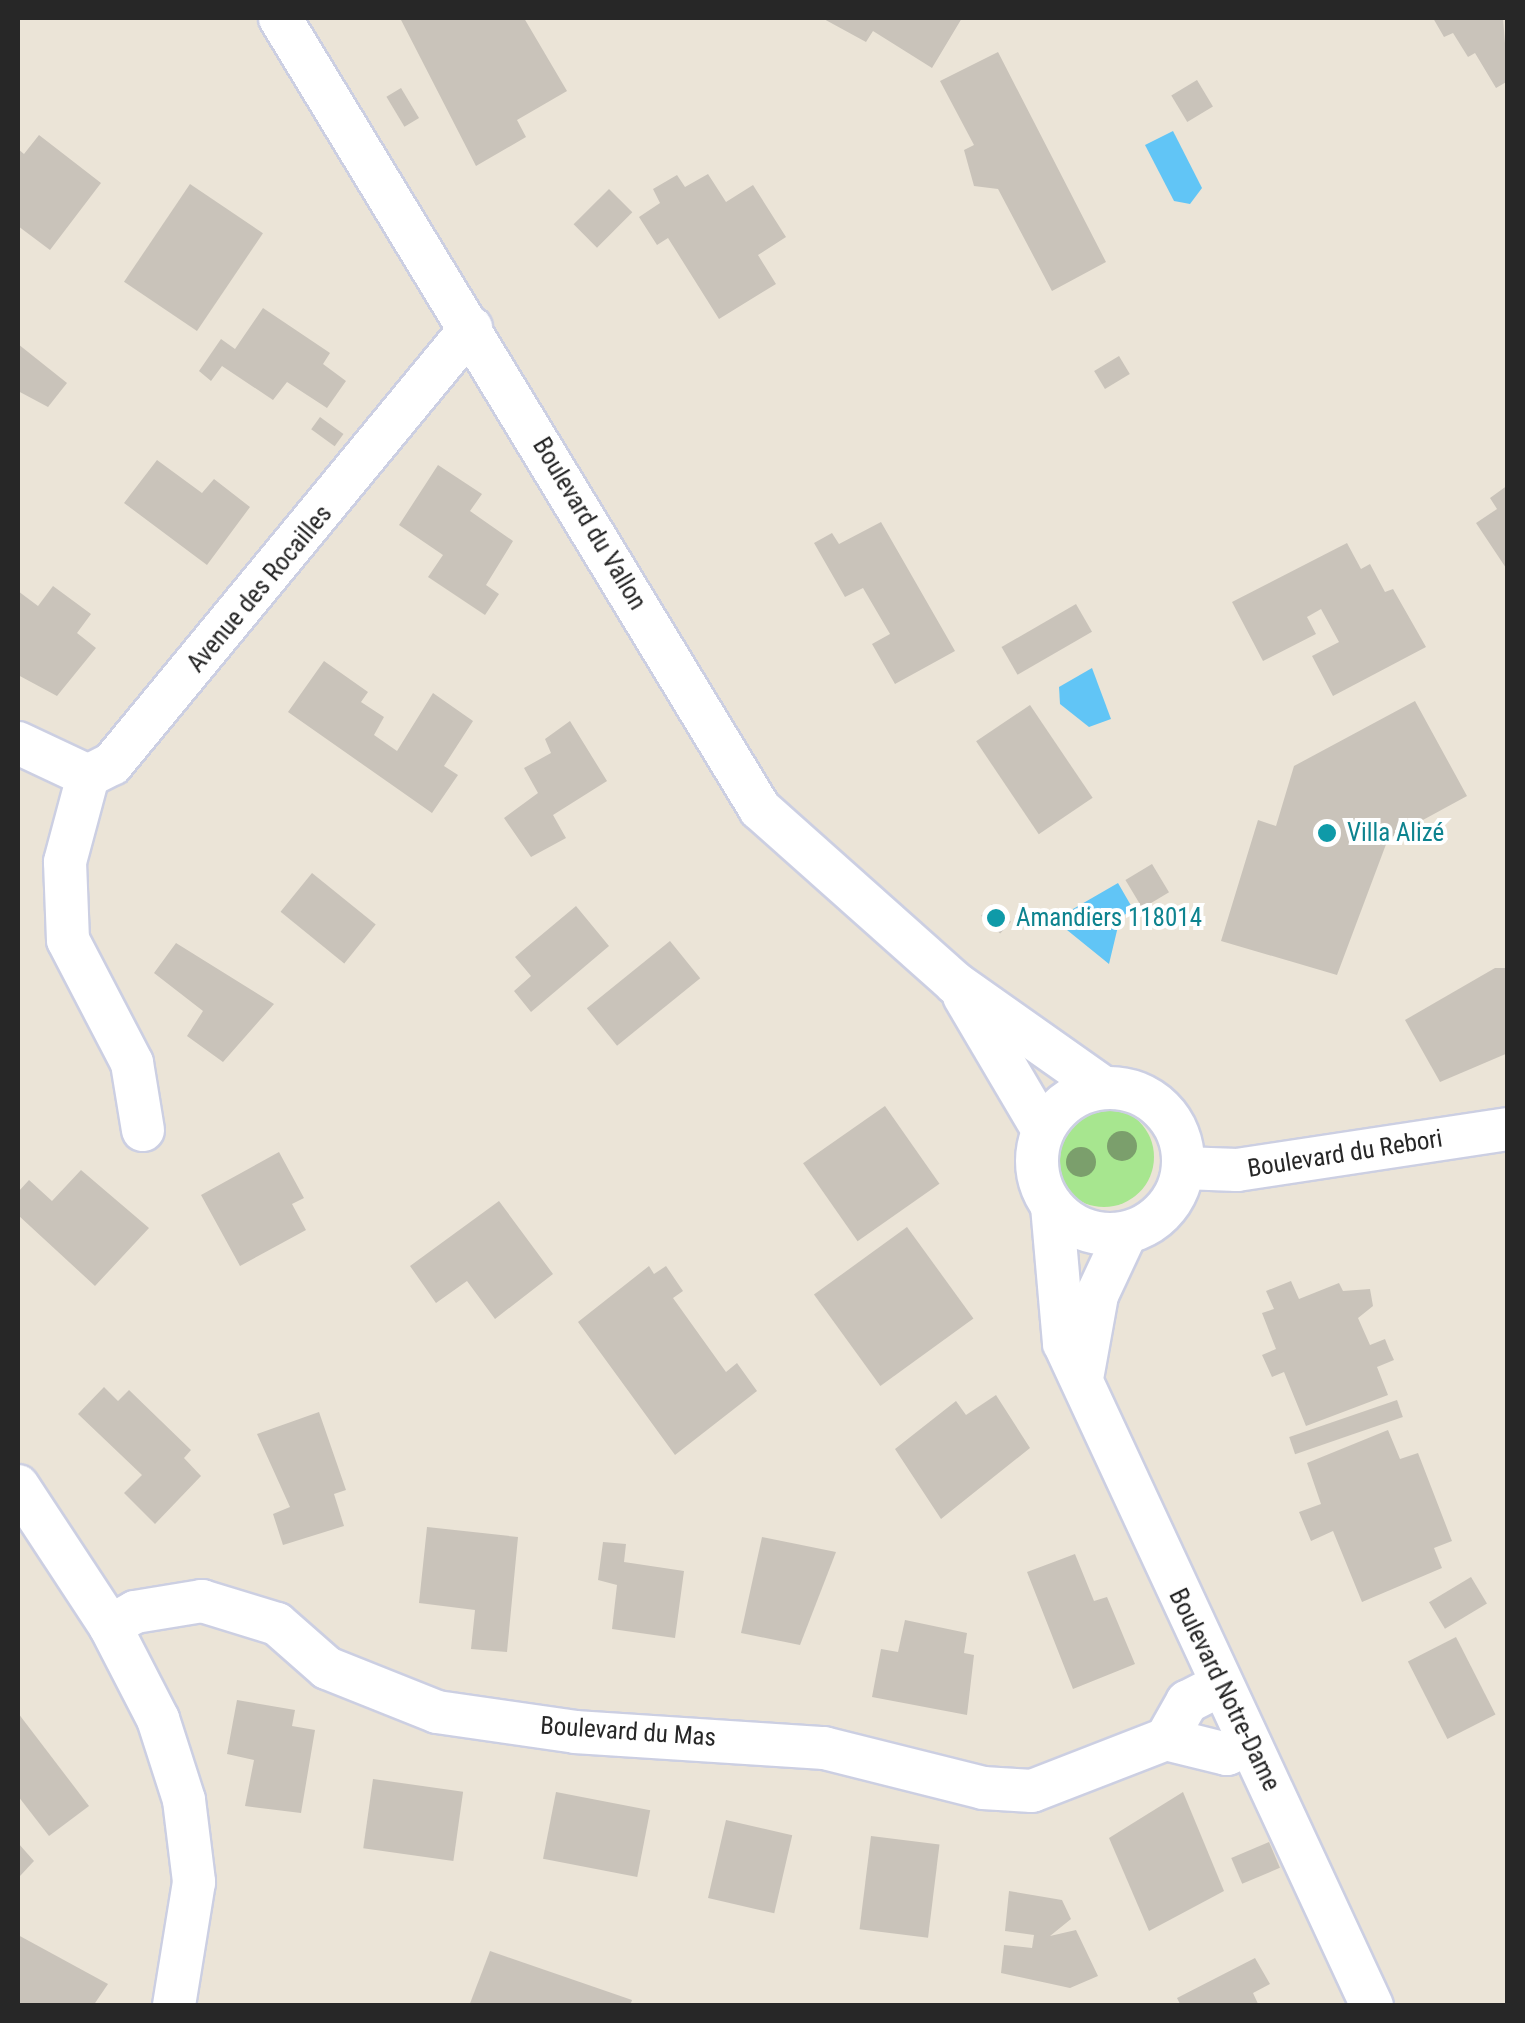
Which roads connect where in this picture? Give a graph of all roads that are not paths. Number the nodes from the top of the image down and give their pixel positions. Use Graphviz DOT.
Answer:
graph roads {
  1 [pos="280,18"];
  2 [pos="471,328"];
  3 [pos="18,743"];
  4 [pos="88,776"];
  5 [pos="955,983"];
  6 [pos="1104,1088"];
  7 [pos="1508,1129"];
  8 [pos="143,1130"];
  9 [pos="1043,1130"];
  10 [pos="1183,1168"];
  11 [pos="1052,1206"];
  12 [pos="1126,1232"];
  13 [pos="1083,1373"];
  14 [pos="18,1486"];
  15 [pos="110,1626"];
  16 [pos="1222,1684"];
  17 [pos="1166,1739"];
  18 [pos="1250,1744"];
  19 [pos="174,2006"];
  20 [pos="1372,2006"];
  1 -- 2 [label="street, Boulevard du Vallon"];
  2 -- 4 [label="street, Avenue des Rocailles"];
  2 -- 5 [label="street, Boulevard du Vallon"];
  3 -- 4 [label="street"];
  4 -- 8 [label="street"];
  5 -- 6 [label="street, Boulevard du Vallon"];
  5 -- 9 [label="street, Boulevard du Vallon"];
  6 -- 9 [label="street"];
  6 -- 10 [label="street"];
  7 -- 10 [label="street, Boulevard du Rebori"];
  9 -- 11 [label="street"];
  10 -- 12 [label="street"];
  11 -- 12 [label="street"];
  11 -- 13 [label="street, Boulevard Notre-Dame"];
  12 -- 13 [label="street, Boulevard Notre-Dame"];
  13 -- 16 [label="street, Boulevard Notre-Dame"];
  14 -- 15 [label="street"];
  15 -- 17 [label="street, Boulevard du Mas"];
  15 -- 19 [label="street"];
  16 -- 17 [label="street"];
  16 -- 18 [label="street, Boulevard Notre-Dame"];
  17 -- 18 [label="street"];
  18 -- 20 [label="street, Boulevard Notre-Dame"];
}
